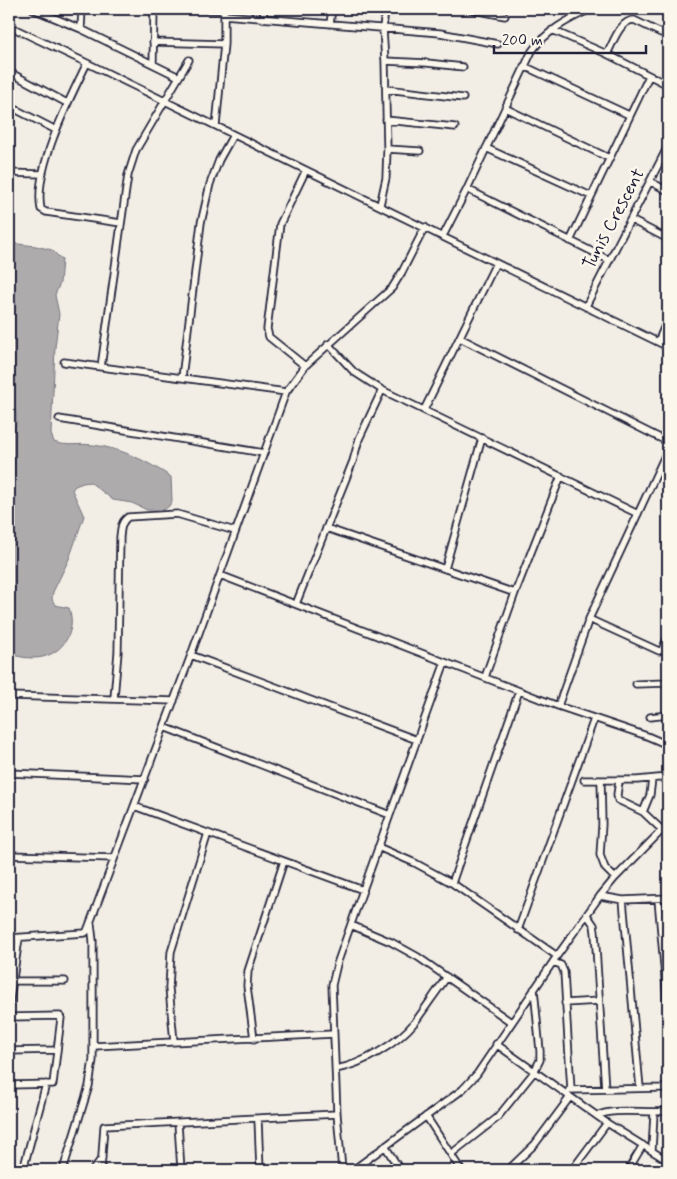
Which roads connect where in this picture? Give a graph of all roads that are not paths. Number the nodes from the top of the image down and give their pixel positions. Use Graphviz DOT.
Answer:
graph roads {
  1 [pos="33,9"];
  2 [pos="82,9"];
  3 [pos="154,9"];
  4 [pos="173,9"];
  5 [pos="189,9"];
  6 [pos="264,9"];
  7 [pos="332,9"];
  8 [pos="384,9"];
  9 [pos="469,9"];
  10 [pos="572,9"];
  11 [pos="591,9"];
  12 [pos="224,11"];
  13 [pos="506,16"];
  14 [pos="576,16"];
  15 [pos="263,19"];
  16 [pos="330,24"];
  17 [pos="9,26"];
  18 [pos="81,29"];
  19 [pos="383,29"];
  20 [pos="552,30"];
  21 [pos="668,33"];
  22 [pos="153,42"];
  23 [pos="224,44"];
  24 [pos="498,44"];
  25 [pos="606,54"];
  26 [pos="189,60"];
  27 [pos="385,61"];
  28 [pos="87,63"];
  29 [pos="153,64"];
  30 [pos="524,66"];
  31 [pos="462,67"];
  32 [pos="9,72"];
  33 [pos="649,76"];
  34 [pos="179,77"];
  35 [pos="668,85"];
  36 [pos="386,89"];
  37 [pos="463,98"];
  38 [pos="164,101"];
  39 [pos="67,103"];
  40 [pos="10,106"];
  41 [pos="505,108"];
  42 [pos="629,115"];
  43 [pos="386,120"];
  44 [pos="216,126"];
  45 [pos="455,127"];
  46 [pos="56,130"];
  47 [pos="9,132"];
  48 [pos="232,135"];
  49 [pos="668,146"];
  50 [pos="486,148"];
  51 [pos="387,149"];
  52 [pos="420,151"];
  53 [pos="609,158"];
  54 [pos="306,170"];
  55 [pos="9,173"];
  56 [pos="42,174"];
  57 [pos="650,182"];
  58 [pos="467,189"];
  59 [pos="668,191"];
  60 [pos="591,196"];
  61 [pos="380,205"];
  62 [pos="631,220"];
  63 [pos="121,224"];
  64 [pos="425,228"];
  65 [pos="443,236"];
  66 [pos="666,238"];
  67 [pos="570,240"];
  68 [pos="609,260"];
  69 [pos="496,263"];
  70 [pos="586,306"];
  71 [pos="668,318"];
  72 [pos="460,338"];
  73 [pos="658,342"];
  74 [pos="328,344"];
  75 [pos="668,347"];
  76 [pos="64,362"];
  77 [pos="305,366"];
  78 [pos="101,368"];
  79 [pos="182,378"];
  80 [pos="382,390"];
  81 [pos="286,392"];
  82 [pos="424,410"];
  83 [pos="59,419"];
  84 [pos="482,438"];
  85 [pos="668,442"];
  86 [pos="668,450"];
  87 [pos="264,452"];
  88 [pos="561,476"];
  89 [pos="638,514"];
  90 [pos="326,528"];
  91 [pos="236,531"];
  92 [pos="445,569"];
  93 [pos="220,575"];
  94 [pos="515,593"];
  95 [pos="296,604"];
  96 [pos="589,618"];
  97 [pos="668,637"];
  98 [pos="191,655"];
  99 [pos="445,662"];
  100 [pos="485,678"];
  101 [pos="668,683"];
  102 [pos="636,684"];
  103 [pos="519,691"];
  104 [pos="9,696"];
  105 [pos="114,698"];
  106 [pos="174,701"];
  107 [pos="558,706"];
  108 [pos="668,715"];
  109 [pos="650,717"];
  110 [pos="594,719"];
  111 [pos="164,728"];
  112 [pos="417,740"];
  113 [pos="668,745"];
  114 [pos="9,774"];
  115 [pos="668,777"];
  116 [pos="145,779"];
  117 [pos="652,779"];
  118 [pos="584,780"];
  119 [pos="601,781"];
  120 [pos="619,781"];
  121 [pos="134,806"];
  122 [pos="643,812"];
  123 [pos="390,815"];
  124 [pos="668,824"];
  125 [pos="665,831"];
  126 [pos="208,834"];
  127 [pos="378,847"];
  128 [pos="9,854"];
  129 [pos="114,858"];
  130 [pos="284,861"];
  131 [pos="615,878"];
  132 [pos="452,883"];
  133 [pos="363,890"];
  134 [pos="600,896"];
  135 [pos="668,898"];
  136 [pos="658,899"];
  137 [pos="623,900"];
  138 [pos="587,915"];
  139 [pos="91,924"];
  140 [pos="351,925"];
  141 [pos="518,930"];
  142 [pos="9,938"];
  143 [pos="19,938"];
  144 [pos="555,959"];
  145 [pos="447,977"];
  146 [pos="13,981"];
  147 [pos="65,981"];
  148 [pos="10,988"];
  149 [pos="534,989"];
  150 [pos="599,1001"];
  151 [pos="565,1003"];
  152 [pos="9,1006"];
  153 [pos="668,1011"];
  154 [pos="9,1017"];
  155 [pos="511,1022"];
  156 [pos="334,1034"];
  157 [pos="254,1039"];
  158 [pos="174,1042"];
  159 [pos="496,1044"];
  160 [pos="94,1046"];
  161 [pos="57,1050"];
  162 [pos="9,1051"];
  163 [pos="668,1063"];
  164 [pos="336,1069"];
  165 [pos="534,1072"];
  166 [pos="46,1084"];
  167 [pos="9,1085"];
  168 [pos="668,1086"];
  169 [pos="640,1088"];
  170 [pos="606,1089"];
  171 [pos="560,1090"];
  172 [pos="571,1090"];
  173 [pos="570,1097"];
  174 [pos="668,1111"];
  175 [pos="654,1113"];
  176 [pos="337,1114"];
  177 [pos="426,1116"];
  178 [pos="597,1116"];
  179 [pos="258,1119"];
  180 [pos="178,1123"];
  181 [pos="607,1123"];
  182 [pos="643,1145"];
  183 [pos="385,1146"];
  184 [pos="652,1150"];
  185 [pos="451,1154"];
  186 [pos="102,1158"];
  187 [pos="668,1158"];
  188 [pos="513,1169"];
  189 [pos="23,1170"];
  190 [pos="63,1170"];
  191 [pos="93,1170"];
  192 [pos="102,1170"];
  193 [pos="182,1170"];
  194 [pos="260,1170"];
  195 [pos="342,1170"];
  196 [pos="353,1170"];
  197 [pos="400,1170"];
  198 [pos="461,1170"];
  199 [pos="572,1170"];
  200 [pos="628,1170"];
  1 -- 18 [label="street"];
  2 -- 18 [label="street"];
  3 -- 22 [label="street"];
  4 -- 5 [label="street"];
  5 -- 12 [label="street"];
  6 -- 15 [label="street"];
  7 -- 16 [label="street"];
  8 -- 19 [label="street"];
  9 -- 13 [label="street"];
  10 -- 14 [label="street"];
  11 -- 14 [label="street"];
  12 -- 15 [label="street"];
  12 -- 23 [label="street"];
  14 -- 20 [label="street"];
  15 -- 16 [label="street"];
  16 -- 19 [label="street"];
  17 -- 28 [label="street"];
  18 -- 29 [label="street"];
  19 -- 24 [label="street"];
  19 -- 27 [label="street"];
  20 -- 25 [label="street"];
  20 -- 30 [label="street"];
  21 -- 25 [label="street"];
  22 -- 23 [label="street"];
  22 -- 29 [label="street"];
  23 -- 44 [label="street"];
  25 -- 33 [label="street"];
  26 -- 34 [label="street"];
  27 -- 31 [label="street"];
  27 -- 36 [label="street"];
  28 -- 38 [label="street"];
  28 -- 39 [label="street"];
  29 -- 34 [label="street"];
  30 -- 41 [label="street"];
  30 -- 42 [label="street"];
  32 -- 39 [label="street"];
  33 -- 35 [label="street"];
  33 -- 42 [label="street"];
  34 -- 38 [label="street"];
  36 -- 37 [label="street"];
  36 -- 43 [label="street"];
  38 -- 44 [label="street"];
  38 -- 63 [label="street"];
  39 -- 46 [label="street"];
  40 -- 46 [label="street"];
  40 -- 47 [label="street"];
  41 -- 50 [label="street"];
  41 -- 53 [label="street"];
  42 -- 53 [label="street"];
  43 -- 45 [label="street"];
  43 -- 51 [label="street"];
  44 -- 48 [label="street"];
  46 -- 56 [label="street"];
  48 -- 54 [label="street"];
  48 -- 79 [label="street"];
  49 -- 57 [label="street, Tunis Crescent"];
  50 -- 58 [label="street"];
  50 -- 60 [label="street"];
  51 -- 52 [label="street"];
  51 -- 61 [label="street"];
  53 -- 60 [label="street"];
  54 -- 61 [label="street"];
  54 -- 77 [label="street"];
  55 -- 56 [label="street"];
  56 -- 63 [label="street"];
  57 -- 59 [label="street"];
  57 -- 62 [label="street, Tunis Crescent"];
  58 -- 65 [label="street"];
  58 -- 67 [label="street"];
  60 -- 67 [label="street"];
  61 -- 64 [label="street"];
  62 -- 66 [label="street"];
  62 -- 68 [label="street, Tunis Crescent"];
  63 -- 78 [label="street"];
  64 -- 65 [label="street"];
  64 -- 74 [label="street"];
  65 -- 69 [label="street"];
  67 -- 68 [label="street"];
  68 -- 70 [label="street, Tunis Crescent"];
  69 -- 70 [label="street"];
  69 -- 72 [label="street"];
  70 -- 73 [label="street"];
  71 -- 73 [label="street"];
  72 -- 82 [label="street"];
  72 -- 85 [label="street"];
  73 -- 75 [label="street"];
  74 -- 77 [label="street"];
  74 -- 80 [label="street"];
  76 -- 78 [label="street"];
  77 -- 81 [label="street"];
  78 -- 79 [label="street"];
  79 -- 81 [label="street"];
  80 -- 82 [label="street"];
  80 -- 90 [label="street"];
  81 -- 87 [label="street"];
  82 -- 84 [label="street"];
  83 -- 87 [label="street"];
  84 -- 88 [label="street"];
  84 -- 92 [label="street"];
  86 -- 89 [label="street"];
  87 -- 91 [label="street"];
  88 -- 89 [label="street"];
  88 -- 94 [label="street"];
  89 -- 96 [label="street"];
  90 -- 92 [label="street"];
  90 -- 95 [label="street"];
  91 -- 93 [label="street"];
  91 -- 105 [label="street"];
  92 -- 94 [label="street"];
  93 -- 95 [label="street"];
  93 -- 98 [label="street"];
  94 -- 100 [label="street"];
  95 -- 99 [label="street"];
  96 -- 97 [label="street"];
  96 -- 107 [label="street"];
  98 -- 106 [label="street"];
  98 -- 112 [label="street"];
  99 -- 100 [label="street"];
  99 -- 112 [label="street"];
  100 -- 103 [label="street"];
  101 -- 102 [label="street"];
  103 -- 107 [label="street"];
  103 -- 132 [label="street"];
  104 -- 105 [label="street"];
  105 -- 106 [label="street"];
  106 -- 111 [label="street"];
  107 -- 110 [label="street"];
  108 -- 109 [label="street"];
  110 -- 113 [label="street"];
  110 -- 141 [label="street"];
  111 -- 116 [label="street"];
  111 -- 123 [label="street"];
  112 -- 123 [label="street"];
  114 -- 116 [label="street"];
  115 -- 117 [label="street"];
  116 -- 121 [label="street"];
  117 -- 120 [label="street"];
  117 -- 122 [label="street"];
  118 -- 119 [label="street"];
  119 -- 120 [label="street"];
  119 -- 131 [label="street"];
  120 -- 122 [label="street"];
  121 -- 126 [label="street"];
  121 -- 129 [label="street"];
  122 -- 125 [label="street"];
  123 -- 127 [label="street"];
  124 -- 125 [label="street"];
  125 -- 131 [label="street"];
  126 -- 130 [label="street"];
  126 -- 158 [label="street"];
  127 -- 132 [label="street"];
  127 -- 133 [label="street"];
  128 -- 129 [label="street"];
  129 -- 139 [label="street"];
  130 -- 133 [label="street"];
  130 -- 157 [label="street"];
  131 -- 134 [label="street"];
  132 -- 141 [label="street"];
  133 -- 140 [label="street"];
  134 -- 137 [label="street"];
  134 -- 138 [label="street"];
  135 -- 136 [label="street"];
  136 -- 137 [label="street"];
  136 -- 153 [label="street"];
  137 -- 169 [label="street"];
  138 -- 144 [label="street"];
  138 -- 150 [label="street"];
  139 -- 143 [label="street"];
  139 -- 160 [label="street"];
  140 -- 145 [label="street"];
  140 -- 156 [label="street"];
  141 -- 144 [label="street"];
  142 -- 143 [label="street"];
  143 -- 146 [label="street"];
  144 -- 149 [label="street"];
  144 -- 151 [label="street"];
  145 -- 155 [label="street"];
  145 -- 164 [label="street"];
  146 -- 147 [label="street"];
  146 -- 148 [label="street"];
  148 -- 152 [label="street"];
  149 -- 155 [label="street"];
  149 -- 165 [label="street"];
  150 -- 151 [label="street"];
  150 -- 170 [label="street"];
  151 -- 172 [label="street"];
  154 -- 161 [label="street"];
  155 -- 159 [label="street"];
  156 -- 157 [label="street"];
  156 -- 164 [label="street"];
  157 -- 158 [label="street"];
  158 -- 160 [label="street"];
  159 -- 165 [label="street"];
  159 -- 177 [label="street"];
  160 -- 190 [label="street"];
  161 -- 162 [label="street"];
  161 -- 166 [label="street"];
  163 -- 168 [label="street"];
  164 -- 176 [label="street"];
  165 -- 171 [label="street"];
  165 -- 185 [label="street"];
  166 -- 167 [label="street"];
  166 -- 189 [label="street"];
  168 -- 169 [label="street"];
  169 -- 170 [label="street"];
  170 -- 172 [label="street"];
  171 -- 172 [label="street"];
  171 -- 173 [label="street"];
  173 -- 178 [label="street"];
  173 -- 188 [label="street"];
  174 -- 175 [label="street"];
  175 -- 178 [label="street"];
  175 -- 184 [label="street"];
  176 -- 179 [label="street"];
  176 -- 195 [label="street"];
  177 -- 183 [label="street"];
  177 -- 185 [label="street"];
  178 -- 181 [label="street"];
  179 -- 180 [label="street"];
  179 -- 194 [label="street"];
  180 -- 186 [label="street"];
  180 -- 193 [label="street"];
  181 -- 182 [label="street"];
  181 -- 199 [label="street"];
  182 -- 184 [label="street"];
  182 -- 200 [label="street"];
  183 -- 196 [label="street"];
  183 -- 197 [label="street"];
  184 -- 187 [label="street"];
  185 -- 198 [label="street"];
  186 -- 191 [label="street"];
  186 -- 192 [label="street"];
}
